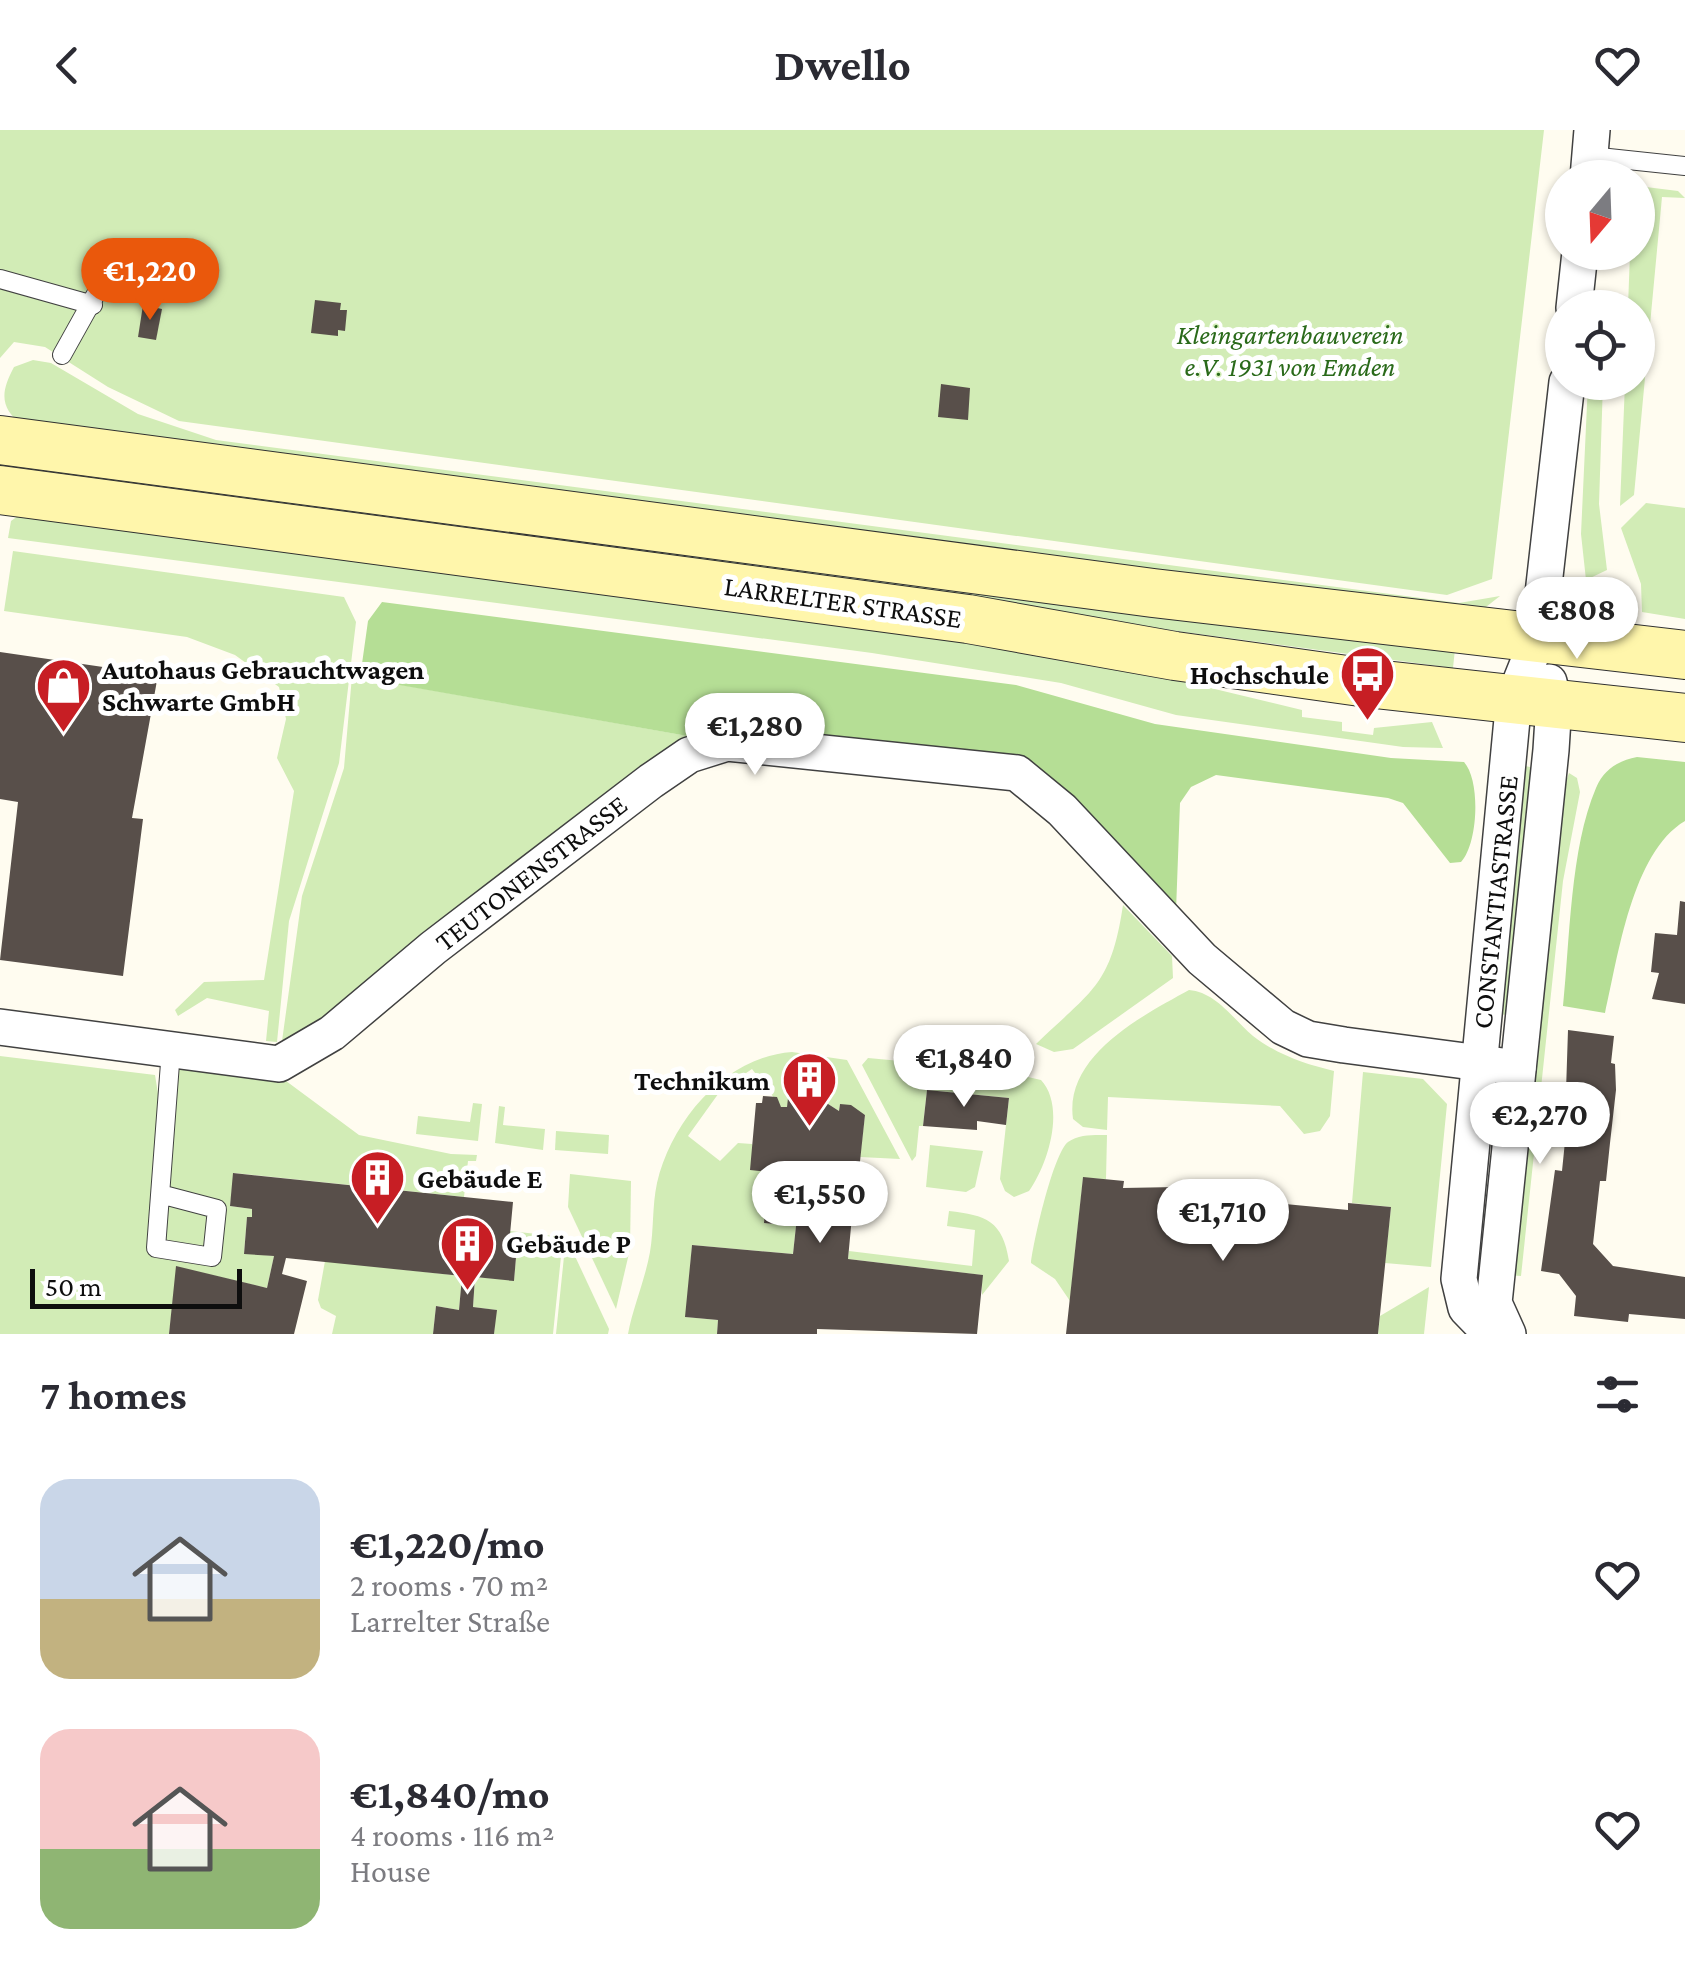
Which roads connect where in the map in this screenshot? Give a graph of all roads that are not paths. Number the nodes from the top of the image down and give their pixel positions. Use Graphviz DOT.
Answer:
graph roads {
  1 [pos="1590,155"];
  2 [pos="1685,166"];
  3 [pos="111,267"];
  4 [pos="0,279"];
  5 [pos="93,306"];
  6 [pos="62,355"];
  7 [pos="1565,400"];
  8 [pos="0,440"];
  9 [pos="1,494"];
  10 [pos="1538,638"];
  11 [pos="1685,655"];
  12 [pos="1534,700"];
  13 [pos="1685,718"];
  14 [pos="0,1026"];
  15 [pos="171,1050"];
  16 [pos="1479,1063"];
  17 [pos="1518,1068"];
  18 [pos="160,1194"];
  19 [pos="1459,1283"];
  20 [pos="1450,1334"];
  21 [pos="1491,1334"];
  22 [pos="1508,1334"];
  1 -- 2 [label="lane"];
  3 -- 5 [label="lane"];
  4 -- 5 [label="lane"];
  5 -- 6 [label="lane"];
  7 -- 10 [label="street"];
  8 -- 10 [label="street, LARRELTER STRASSE"];
  9 -- 12 [label="street, LARRELTER STRASSE"];
  10 -- 11 [label="street, LARRELTER STRASSE"];
  10 -- 12 [label="street"];
  12 -- 13 [label="street, LARRELTER STRASSE"];
  12 -- 16 [label="street, CONSTANTIASTRASSE"];
  12 -- 17 [label="street, CONSTANTIASTRASSE"];
  14 -- 15 [label="street, TEUTONENSTRASSE"];
  15 -- 16 [label="street, TEUTONENSTRASSE"];
  15 -- 18 [label="lane"];
  16 -- 17 [label="street, TEUTONENSTRASSE"];
  16 -- 19 [label="street, CONSTANTIASTRASSE"];
  17 -- 22 [label="street, CONSTANTIASTRASSE"];
  19 -- 20 [label="street, CONSTANTIASTRASSE"];
  19 -- 21 [label="street"];
}
